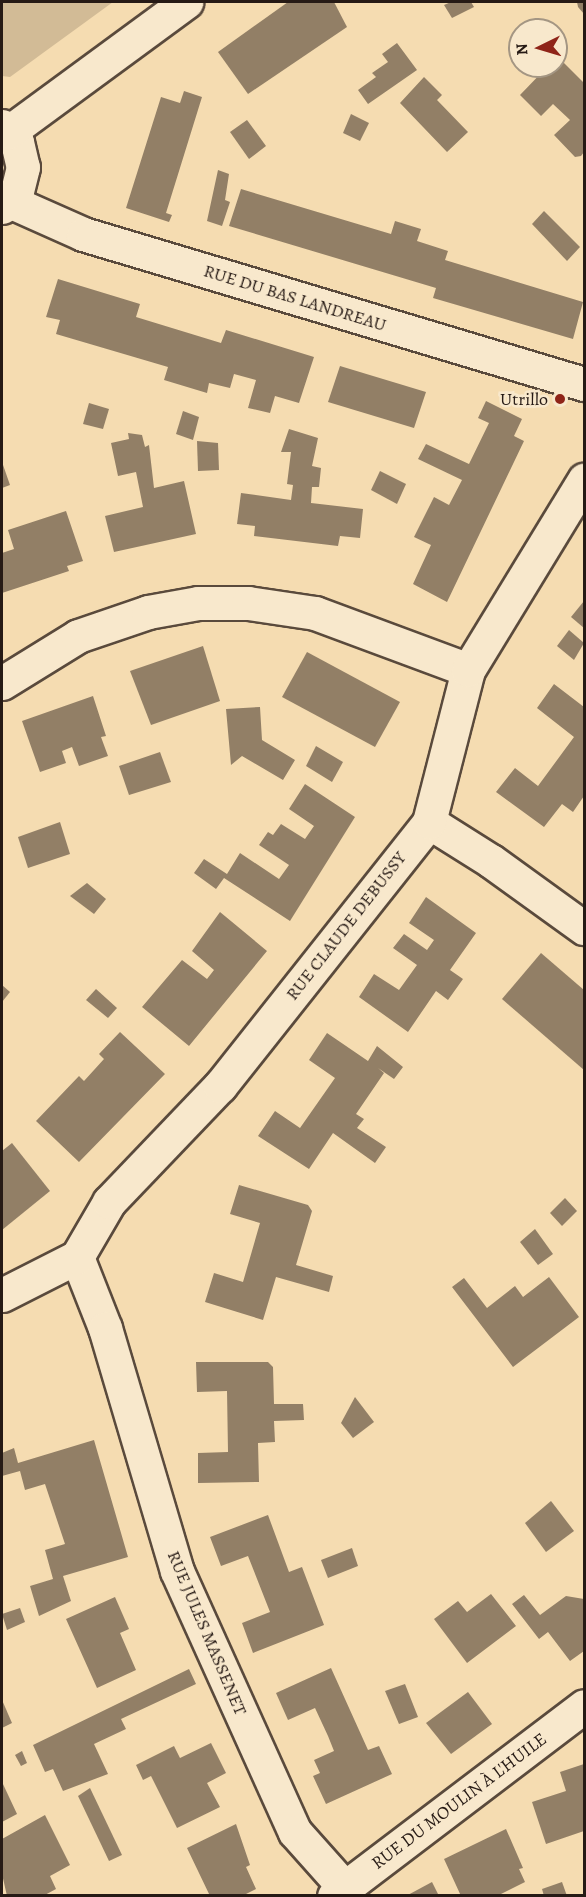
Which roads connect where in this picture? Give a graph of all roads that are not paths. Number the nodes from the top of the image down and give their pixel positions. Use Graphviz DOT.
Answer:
graph roads {
  1 [pos="186,2"];
  2 [pos="5,129"];
  3 [pos="5,204"];
  4 [pos="585,384"];
  5 [pos="585,480"];
  6 [pos="468,670"];
  7 [pos="2,683"];
  8 [pos="429,822"];
  9 [pos="585,928"];
  10 [pos="77,1257"];
  11 [pos="2,1294"];
  12 [pos="585,1706"];
  13 [pos="339,1891"];
  1 -- 2 [label="street"];
  2 -- 3 [label="street"];
  3 -- 4 [label="street, RUE DU BAS LANDREAU"];
  5 -- 6 [label="street, RUE CLAUDE DEBUSSY"];
  6 -- 7 [label="street"];
  6 -- 8 [label="street, RUE CLAUDE DEBUSSY"];
  8 -- 9 [label="street"];
  8 -- 10 [label="street, RUE CLAUDE DEBUSSY"];
  10 -- 11 [label="street"];
  10 -- 13 [label="street, RUE JULES MASSENET"];
  12 -- 13 [label="street, RUE DU MOULIN À L'HUILE"];
}
